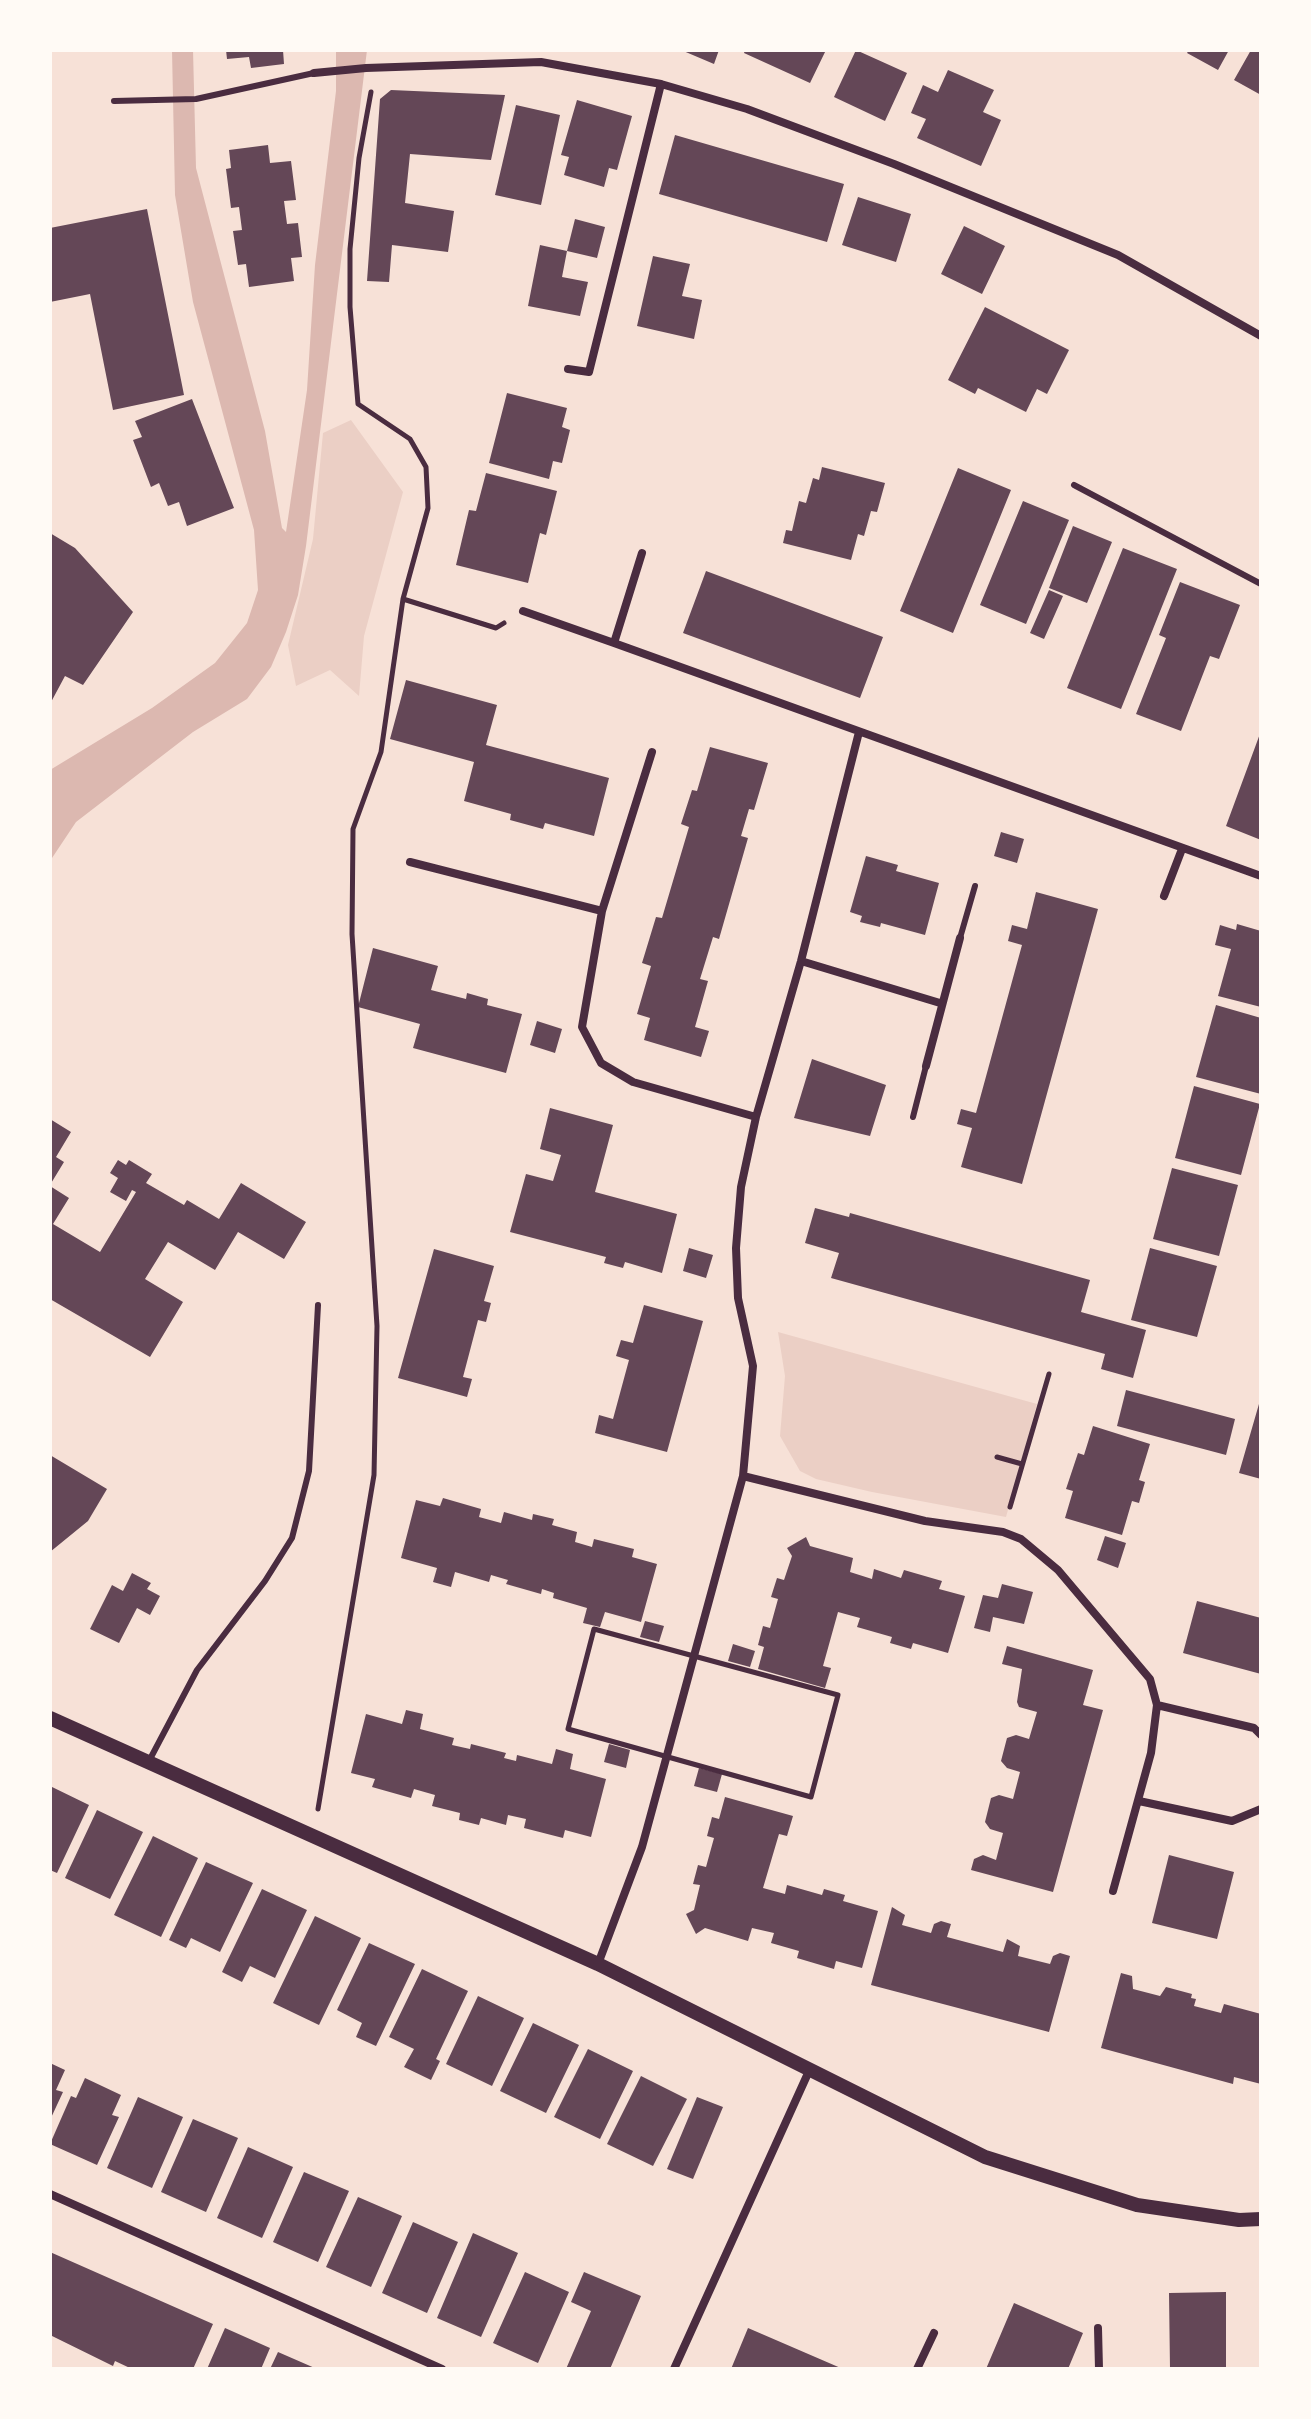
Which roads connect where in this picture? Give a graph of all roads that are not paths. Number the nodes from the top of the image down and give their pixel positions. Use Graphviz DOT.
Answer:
graph roads {
  1 [pos="314,73"];
  2 [pos="661,84"];
  3 [pos="114,101"];
  4 [pos="1261,336"];
  5 [pos="568,369"];
  6 [pos="1074,485"];
  7 [pos="642,553"];
  8 [pos="1261,584"];
  9 [pos="523,611"];
  10 [pos="614,643"];
  11 [pos="859,732"];
  12 [pos="652,752"];
  13 [pos="1182,849"];
  14 [pos="410,862"];
  15 [pos="1261,876"];
  16 [pos="975,886"];
  17 [pos="1164,896"];
  18 [pos="602,911"];
  19 [pos="960,938"];
  20 [pos="801,961"];
  21 [pos="940,1003"];
  22 [pos="926,1066"];
  23 [pos="756,1117"];
  24 [pos="913,1117"];
  25 [pos="318,1305"];
  26 [pos="743,1476"];
  27 [pos="1157,1705"];
  28 [pos="50,1718"];
  29 [pos="1261,1735"];
  30 [pos="148,1765"];
  31 [pos="1139,1801"];
  32 [pos="1261,1809"];
  33 [pos="1113,1891"];
  34 [pos="598,1964"];
  35 [pos="809,2071"];
  36 [pos="50,2194"];
  37 [pos="1261,2219"];
  38 [pos="1098,2328"];
  39 [pos="934,2333"];
  40 [pos="442,2369"];
  41 [pos="674,2369"];
  42 [pos="917,2369"];
  43 [pos="1099,2369"];
  1 -- 2 [label="street"];
  1 -- 3 [label="lane"];
  2 -- 4 [label="street"];
  2 -- 5 [label="street"];
  6 -- 8 [label="lane"];
  7 -- 10 [label="street"];
  9 -- 10 [label="street"];
  10 -- 11 [label="street"];
  11 -- 13 [label="street"];
  11 -- 20 [label="street"];
  12 -- 18 [label="street"];
  13 -- 15 [label="street"];
  13 -- 17 [label="street"];
  14 -- 18 [label="street"];
  16 -- 19 [label="lane"];
  18 -- 23 [label="street"];
  19 -- 21 [label="street"];
  20 -- 21 [label="street"];
  20 -- 23 [label="street"];
  21 -- 22 [label="street"];
  22 -- 24 [label="lane"];
  23 -- 26 [label="street"];
  25 -- 30 [label="lane"];
  26 -- 27 [label="street"];
  26 -- 34 [label="street"];
  27 -- 29 [label="street"];
  27 -- 31 [label="street"];
  28 -- 30 [label="street"];
  30 -- 34 [label="street"];
  31 -- 32 [label="street"];
  31 -- 33 [label="street"];
  34 -- 35 [label="street"];
  35 -- 37 [label="street"];
  35 -- 41 [label="street"];
  36 -- 40 [label="street"];
  38 -- 43 [label="street"];
  39 -- 42 [label="street"];
}
